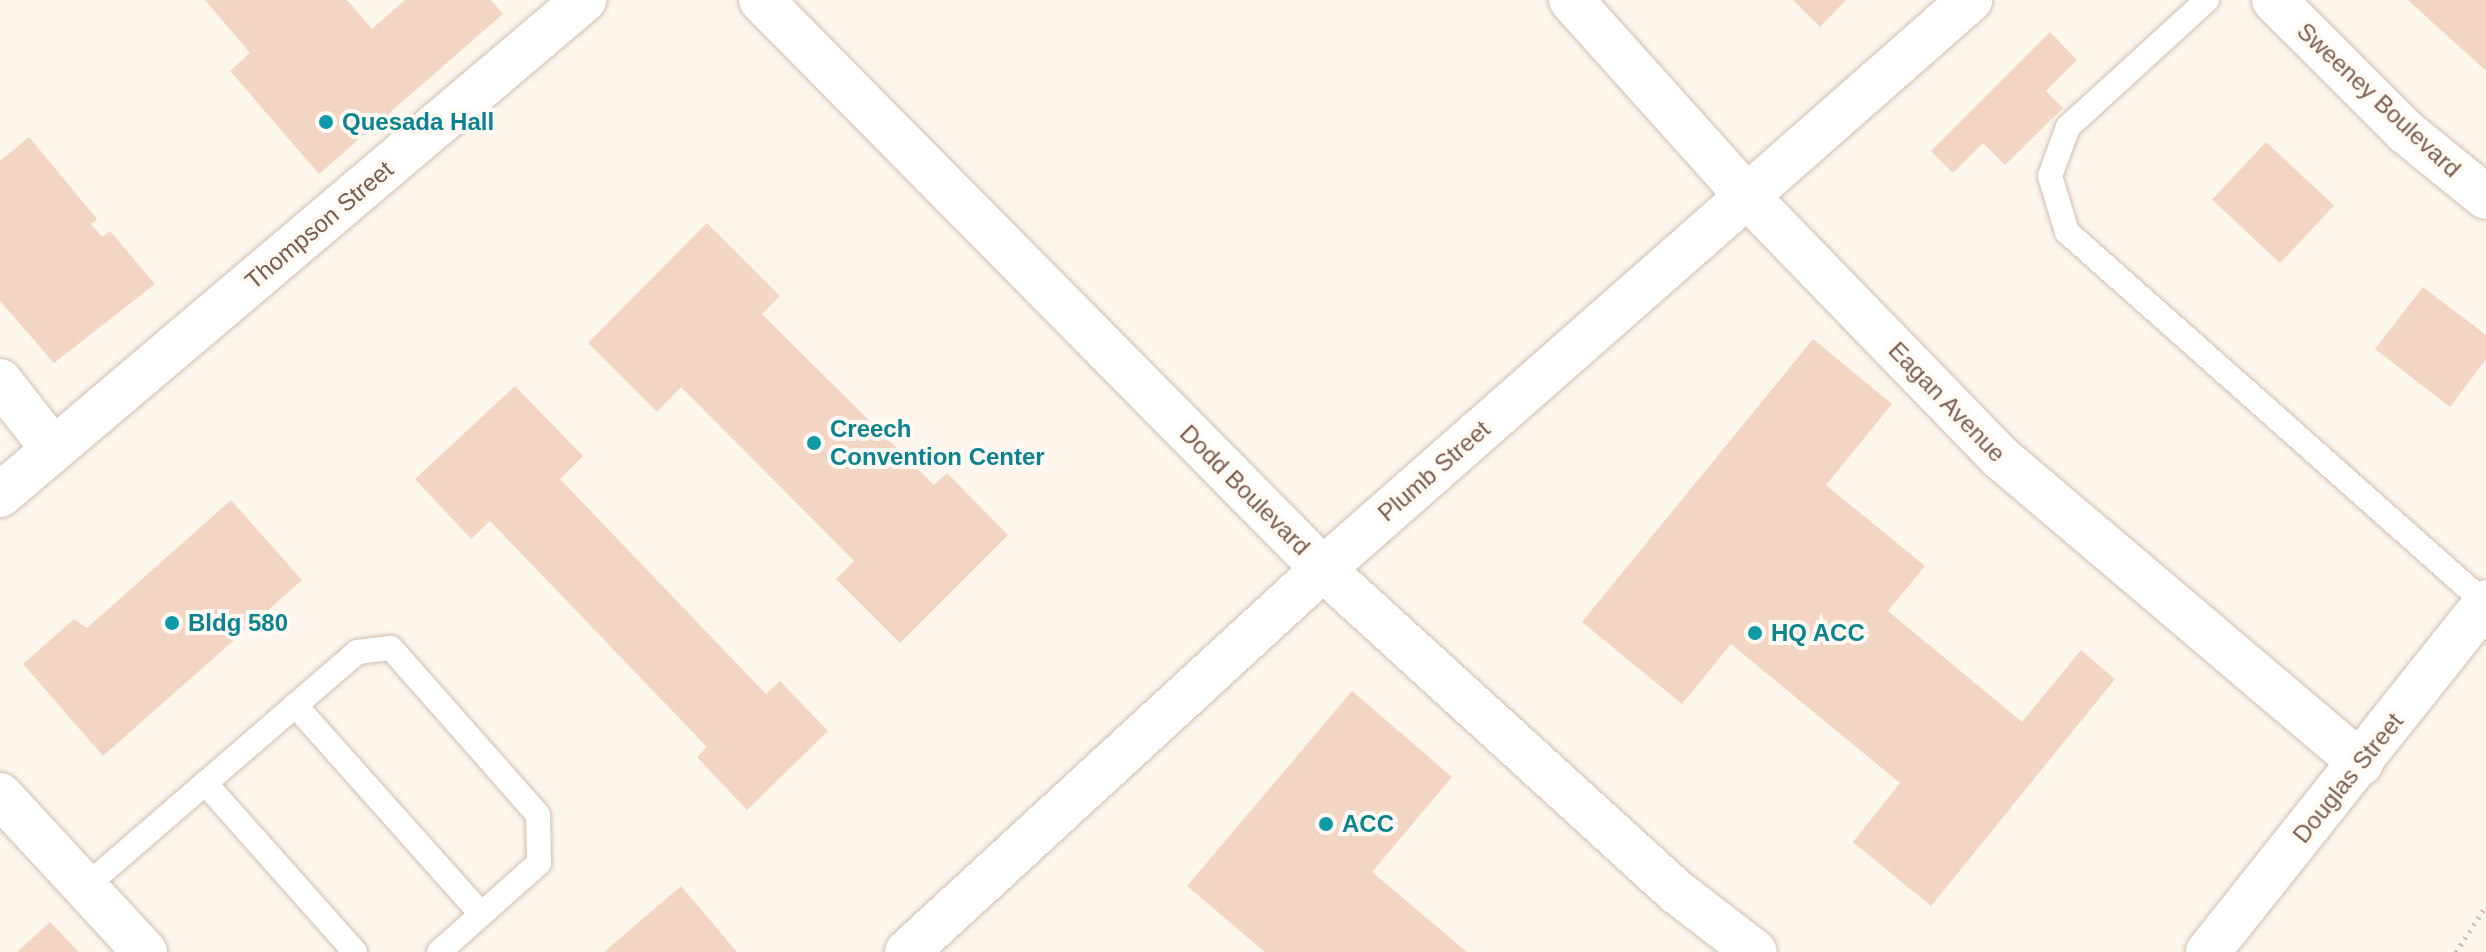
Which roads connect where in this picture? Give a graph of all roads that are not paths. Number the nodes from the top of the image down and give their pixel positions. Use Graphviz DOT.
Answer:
graph roads {
  1 [pos="584,0"];
  2 [pos="761,0"];
  3 [pos="1571,0"];
  4 [pos="1970,0"];
  5 [pos="2207,0"];
  6 [pos="2274,0"];
  7 [pos="1746,195"];
  8 [pos="2486,197"];
  9 [pos="0,381"];
  10 [pos="53,449"];
  11 [pos="0,495"];
  12 [pos="1323,569"];
  13 [pos="2486,603"];
  14 [pos="295,705"];
  15 [pos="2361,763"];
  16 [pos="205,783"];
  17 [pos="0,795"];
  18 [pos="85,887"];
  19 [pos="481,914"];
  20 [pos="145,952"];
  21 [pos="355,952"];
  22 [pos="439,952"];
  23 [pos="907,952"];
  24 [pos="1755,952"];
  25 [pos="2208,952"];
  1 -- 10 [label="street, Thompson Street"];
  2 -- 12 [label="street, Dodd Boulevard"];
  3 -- 7 [label="street, Eagan Avenue"];
  4 -- 7 [label="street, Plumb Street"];
  5 -- 13 [label="lane"];
  6 -- 8 [label="street, Sweeney Boulevard"];
  7 -- 12 [label="street, Plumb Street"];
  7 -- 15 [label="street, Eagan Avenue"];
  9 -- 10 [label="street"];
  10 -- 11 [label="street, Thompson Street"];
  12 -- 23 [label="street, Plumb Street"];
  12 -- 24 [label="street, Dodd Boulevard"];
  13 -- 15 [label="street, Douglas Street"];
  14 -- 16 [label="lane"];
  14 -- 19 [label="lane"];
  14 -- 19 [label="lane"];
  15 -- 25 [label="street, Douglas Street"];
  16 -- 18 [label="lane"];
  16 -- 21 [label="lane"];
  17 -- 18 [label="street"];
  18 -- 20 [label="street"];
  19 -- 22 [label="lane"];
}
